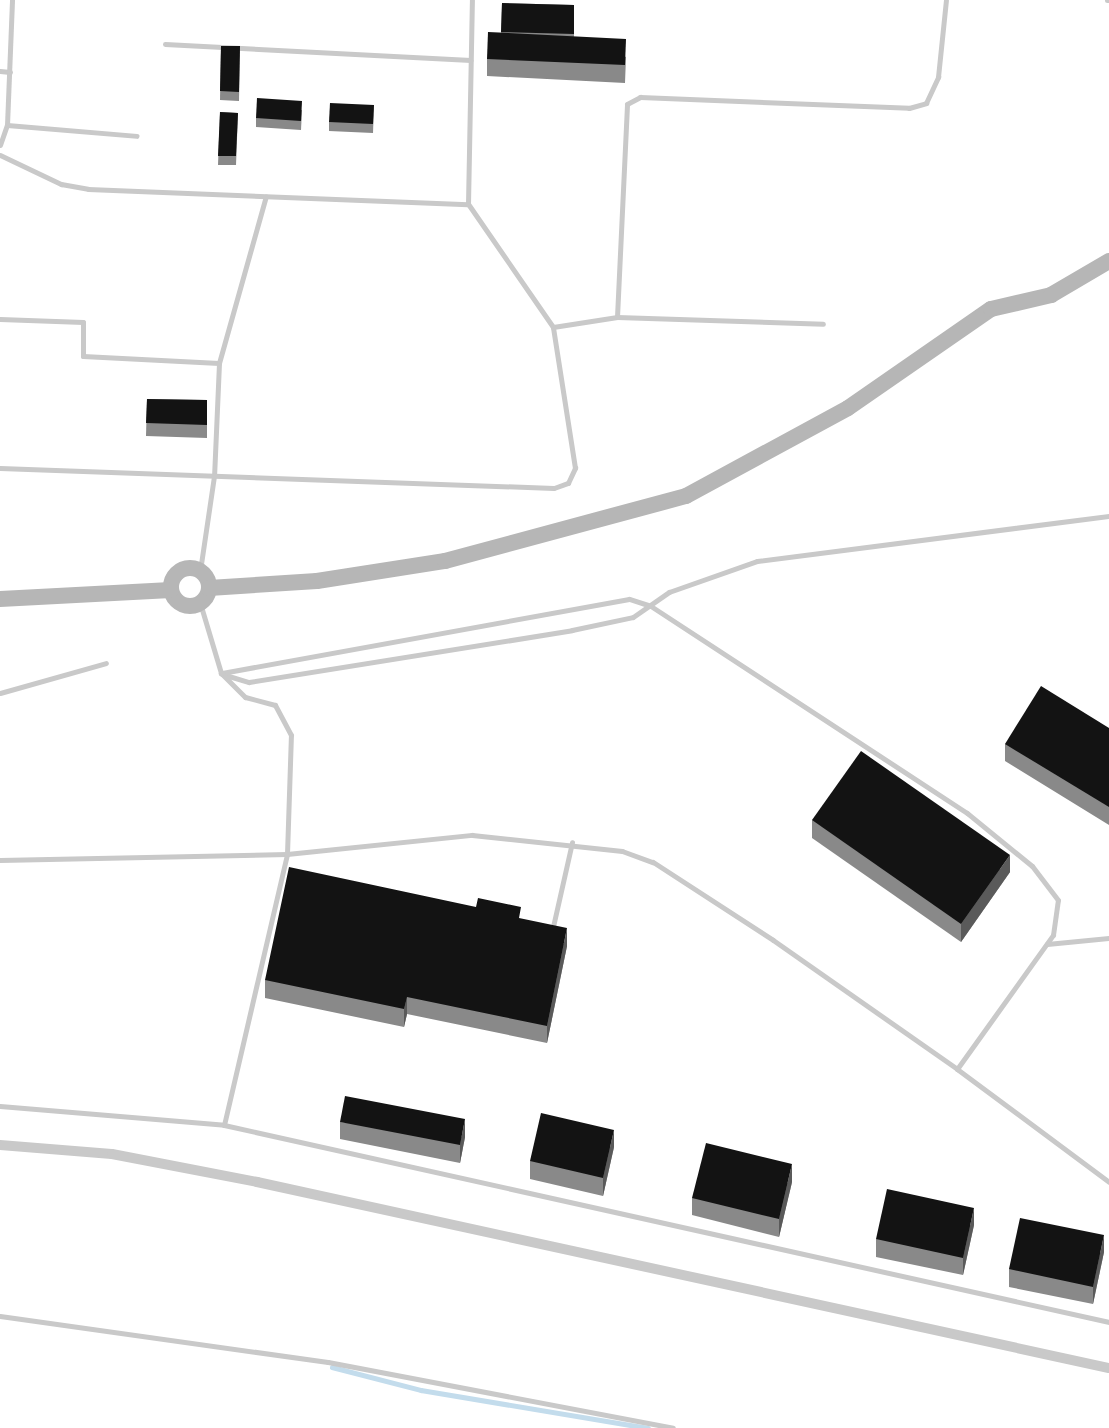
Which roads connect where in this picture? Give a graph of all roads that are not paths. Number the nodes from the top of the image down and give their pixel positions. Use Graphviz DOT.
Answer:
graph roads {
  1 [pos="12,0"];
  2 [pos="472,0"];
  3 [pos="946,0"];
  4 [pos="165,44"];
  5 [pos="471,60"];
  6 [pos="0,71"];
  7 [pos="10,72"];
  8 [pos="7,126"];
  9 [pos="137,136"];
  10 [pos="0,146"];
  11 [pos="0,155"];
  12 [pos="266,196"];
  13 [pos="468,204"];
  14 [pos="1109,261"];
  15 [pos="617,317"];
  16 [pos="0,319"];
  17 [pos="823,324"];
  18 [pos="553,327"];
  19 [pos="219,363"];
  20 [pos="0,468"];
  21 [pos="214,476"];
  22 [pos="1109,516"];
  23 [pos="200,571"];
  24 [pos="171,590"];
  25 [pos="205,596"];
  26 [pos="0,599"];
  27 [pos="651,606"];
  28 [pos="106,663"];
  29 [pos="221,673"];
  30 [pos="0,693"];
  31 [pos="572,842"];
  32 [pos="288,854"];
  33 [pos="0,860"];
  34 [pos="551,933"];
  35 [pos="1109,938"];
  36 [pos="1047,944"];
  37 [pos="957,1069"];
  38 [pos="0,1106"];
  39 [pos="224,1125"];
  40 [pos="0,1145"];
  41 [pos="1109,1182"];
  42 [pos="0,1316"];
  43 [pos="1109,1322"];
  44 [pos="1109,1368"];
  45 [pos="673,1428"];
  1 -- 7 [label="lane"];
  2 -- 5 [label="lane"];
  3 -- 15 [label="lane"];
  4 -- 5 [label="lane"];
  5 -- 13 [label="lane"];
  6 -- 7 [label="lane"];
  7 -- 8 [label="lane"];
  8 -- 9 [label="lane"];
  8 -- 10 [label="lane"];
  11 -- 12 [label="lane"];
  12 -- 13 [label="lane"];
  12 -- 19 [label="lane"];
  13 -- 18 [label="lane"];
  14 -- 25 [label="main road"];
  15 -- 17 [label="lane"];
  15 -- 18 [label="lane"];
  16 -- 19 [label="lane"];
  18 -- 21 [label="lane"];
  19 -- 21 [label="lane"];
  20 -- 21 [label="lane"];
  21 -- 23 [label="lane"];
  22 -- 27 [label="lane"];
  23 -- 24 [label="main road"];
  23 -- 25 [label="main road"];
  24 -- 25 [label="main road"];
  24 -- 26 [label="main road"];
  25 -- 29 [label="lane"];
  27 -- 29 [label="lane"];
  27 -- 29 [label="lane"];
  27 -- 36 [label="lane"];
  28 -- 30 [label="lane"];
  29 -- 32 [label="lane"];
  31 -- 32 [label="lane"];
  31 -- 34 [label="lane"];
  31 -- 37 [label="lane"];
  32 -- 33 [label="lane"];
  32 -- 39 [label="lane"];
  35 -- 36 [label="lane"];
  36 -- 37 [label="lane"];
  37 -- 41 [label="lane"];
  38 -- 39 [label="lane"];
  39 -- 43 [label="lane"];
  40 -- 44 [label="street"];
  42 -- 45 [label="lane"];
}
